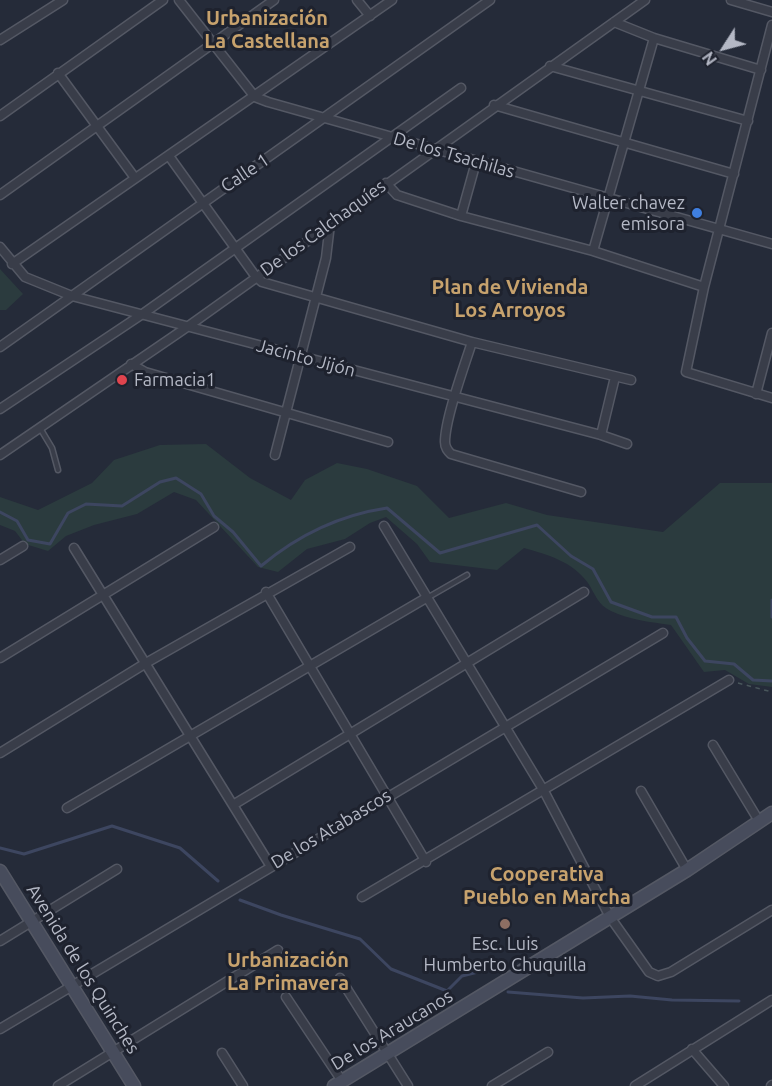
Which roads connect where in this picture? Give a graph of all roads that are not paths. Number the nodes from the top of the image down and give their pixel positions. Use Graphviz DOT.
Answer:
graph roads {
  1 [pos="63,0"];
  2 [pos="163,0"];
  3 [pos="179,0"];
  4 [pos="274,0"];
  5 [pos="357,0"];
  6 [pos="392,0"];
  7 [pos="490,0"];
  8 [pos="645,0"];
  9 [pos="731,0"];
  10 [pos="772,12"];
  11 [pos="370,16"];
  12 [pos="614,22"];
  13 [pos="772,25"];
  14 [pos="654,38"];
  15 [pos="0,40"];
  16 [pos="213,45"];
  17 [pos="550,66"];
  18 [pos="761,70"];
  19 [pos="58,73"];
  20 [pos="461,88"];
  21 [pos="639,90"];
  22 [pos="255,97"];
  23 [pos="494,105"];
  24 [pos="0,116"];
  25 [pos="324,119"];
  26 [pos="748,121"];
  27 [pos="97,126"];
  28 [pos="392,138"];
  29 [pos="624,143"];
  30 [pos="431,150"];
  31 [pos="169,156"];
  32 [pos="476,162"];
  33 [pos="734,174"];
  34 [pos="135,178"];
  35 [pos="386,183"];
  36 [pos="0,195"];
  37 [pos="608,199"];
  38 [pos="202,202"];
  39 [pos="461,216"];
  40 [pos="330,224"];
  41 [pos="719,228"];
  42 [pos="772,244"];
  43 [pos="0,247"];
  44 [pos="234,247"];
  45 [pos="593,251"];
  46 [pos="12,264"];
  47 [pos="256,277"];
  48 [pos="704,287"];
  49 [pos="72,296"];
  50 [pos="316,297"];
  51 [pos="144,313"];
  52 [pos="189,324"];
  53 [pos="772,333"];
  54 [pos="472,342"];
  55 [pos="0,347"];
  56 [pos="300,357"];
  57 [pos="131,364"];
  58 [pos="615,377"];
  59 [pos="631,380"];
  60 [pos="756,394"];
  61 [pos="455,397"];
  62 [pos="772,398"];
  63 [pos="0,409"];
  64 [pos="286,412"];
  65 [pos="40,428"];
  66 [pos="600,435"];
  67 [pos="388,442"];
  68 [pos="627,444"];
  69 [pos="0,455"];
  70 [pos="275,455"];
  71 [pos="58,470"];
  72 [pos="581,492"];
  73 [pos="384,526"];
  74 [pos="214,527"];
  75 [pos="23,546"];
  76 [pos="350,546"];
  77 [pos="74,549"];
  78 [pos="0,560"];
  79 [pos="467,575"];
  80 [pos="266,592"];
  81 [pos="584,592"];
  82 [pos="102,593"];
  83 [pos="426,598"];
  84 [pos="663,633"];
  85 [pos="0,658"];
  86 [pos="146,663"];
  87 [pos="466,666"];
  88 [pos="310,667"];
  89 [pos="729,680"];
  90 [pos="504,728"];
  91 [pos="349,734"];
  92 [pos="192,737"];
  93 [pos="713,744"];
  94 [pos="0,753"];
  95 [pos="544,791"];
  96 [pos="641,791"];
  97 [pos="386,796"];
  98 [pos="233,805"];
  99 [pos="67,808"];
  100 [pos="772,813"];
  101 [pos="759,821"];
  102 [pos="426,862"];
  103 [pos="270,865"];
  104 [pos="117,869"];
  105 [pos="687,870"];
  106 [pos="0,871"];
  107 [pos="362,897"];
  108 [pos="772,910"];
  109 [pos="610,917"];
  110 [pos="34,922"];
  111 [pos="0,942"];
  112 [pos="278,950"];
  113 [pos="340,978"];
  114 [pos="73,986"];
  115 [pos="286,997"];
  116 [pos="772,1000"];
  117 [pos="0,1029"];
  118 [pos="692,1049"];
  119 [pos="113,1051"];
  120 [pos="548,1052"];
  121 [pos="222,1053"];
  122 [pos="387,1055"];
  123 [pos="338,1084"];
  124 [pos="58,1086"];
  125 [pos="134,1086"];
  126 [pos="243,1086"];
  127 [pos="408,1086"];
  128 [pos="492,1086"];
  129 [pos="635,1086"];
  130 [pos="724,1086"];
  1 -- 15 [label="street"];
  2 -- 19 [label="street"];
  3 -- 16 [label="street"];
  4 -- 16 [label="street"];
  5 -- 11 [label="street"];
  6 -- 11 [label="street"];
  7 -- 25 [label="street, Calle 1"];
  8 -- 12 [label="street, De los Calchaquíes"];
  9 -- 10 [label="street"];
  11 -- 22 [label="street"];
  12 -- 14 [label="street"];
  12 -- 17 [label="street, De los Calchaquíes"];
  13 -- 18 [label="street"];
  14 -- 18 [label="street"];
  14 -- 21 [label="street"];
  16 -- 22 [label="street"];
  16 -- 27 [label="street"];
  17 -- 21 [label="street"];
  17 -- 23 [label="street, De los Calchaquíes"];
  18 -- 26 [label="street"];
  19 -- 24 [label="street"];
  19 -- 27 [label="street"];
  20 -- 28 [label="street"];
  21 -- 26 [label="street"];
  21 -- 29 [label="street"];
  22 -- 25 [label="street, De los Tsachilas"];
  22 -- 31 [label="street"];
  23 -- 29 [label="street"];
  23 -- 30 [label="street, De los Calchaquíes"];
  25 -- 28 [label="street, De los Tsachilas"];
  25 -- 38 [label="street, Calle 1"];
  26 -- 33 [label="street"];
  27 -- 34 [label="street"];
  27 -- 36 [label="street"];
  28 -- 30 [label="street, De los Tsachilas"];
  28 -- 44 [label="street"];
  29 -- 33 [label="street"];
  29 -- 37 [label="street"];
  30 -- 32 [label="street, De los Tsachilas"];
  30 -- 35 [label="street, De los Calchaquíes"];
  31 -- 34 [label="street"];
  31 -- 38 [label="street"];
  32 -- 37 [label="street, De los Tsachilas"];
  32 -- 39 [label="street"];
  33 -- 41 [label="street"];
  34 -- 46 [label="street"];
  35 -- 39 [label="street"];
  35 -- 40 [label="street, De los Calchaquíes"];
  37 -- 41 [label="street, De los Tsachilas"];
  37 -- 45 [label="street"];
  38 -- 44 [label="street"];
  38 -- 49 [label="street, Calle 1"];
  39 -- 45 [label="street"];
  40 -- 47 [label="street, De los Calchaquíes"];
  40 -- 50 [label="street"];
  41 -- 42 [label="street, De los Tsachilas"];
  41 -- 48 [label="street"];
  43 -- 46 [label="street, Jacinto Jijón"];
  44 -- 47 [label="street"];
  44 -- 51 [label="street"];
  45 -- 48 [label="street"];
  46 -- 49 [label="street, Jacinto Jijón"];
  47 -- 50 [label="street"];
  47 -- 52 [label="street, De los Calchaquíes"];
  48 -- 60 [label="street"];
  49 -- 51 [label="street, Jacinto Jijón"];
  49 -- 55 [label="street, Calle 1"];
  50 -- 54 [label="street"];
  50 -- 56 [label="street"];
  51 -- 52 [label="street, Jacinto Jijón"];
  51 -- 63 [label="street"];
  52 -- 56 [label="street, Jacinto Jijón"];
  52 -- 57 [label="street, De los Calchaquíes"];
  53 -- 60 [label="street"];
  54 -- 58 [label="street"];
  54 -- 61 [label="street"];
  56 -- 61 [label="street, Jacinto Jijón"];
  56 -- 64 [label="street"];
  57 -- 64 [label="street"];
  57 -- 65 [label="street, De los Calchaquíes"];
  58 -- 59 [label="street"];
  58 -- 66 [label="street"];
  60 -- 62 [label="street"];
  61 -- 66 [label="street, Jacinto Jijón"];
  61 -- 72 [label="street"];
  64 -- 67 [label="street"];
  64 -- 70 [label="street"];
  65 -- 69 [label="street, De los Calchaquíes"];
  65 -- 71 [label="lane"];
  66 -- 68 [label="street, Jacinto Jijón"];
  73 -- 83 [label="street"];
  74 -- 82 [label="street"];
  75 -- 78 [label="street"];
  76 -- 80 [label="street"];
  77 -- 82 [label="street"];
  79 -- 83 [label="lane"];
  80 -- 86 [label="street"];
  80 -- 88 [label="street"];
  81 -- 87 [label="street"];
  82 -- 85 [label="street"];
  82 -- 86 [label="street"];
  83 -- 87 [label="street"];
  83 -- 88 [label="street"];
  84 -- 90 [label="street, De los Atabascos"];
  86 -- 92 [label="street"];
  86 -- 94 [label="street"];
  87 -- 90 [label="street"];
  87 -- 91 [label="street"];
  88 -- 91 [label="street"];
  88 -- 92 [label="street"];
  89 -- 95 [label="street"];
  90 -- 95 [label="street"];
  90 -- 97 [label="street, De los Atabascos"];
  91 -- 97 [label="street"];
  91 -- 98 [label="street"];
  92 -- 98 [label="street"];
  92 -- 99 [label="street"];
  93 -- 101 [label="street"];
  95 -- 102 [label="street"];
  95 -- 109 [label="street"];
  96 -- 105 [label="street"];
  97 -- 102 [label="street"];
  97 -- 103 [label="street, De los Atabascos"];
  98 -- 103 [label="street"];
  100 -- 101 [label="street, De los Araucanos"];
  101 -- 105 [label="street, De los Araucanos"];
  102 -- 107 [label="street"];
  103 -- 114 [label="street, De los Atabascos"];
  104 -- 110 [label="street"];
  105 -- 109 [label="street, De los Araucanos"];
  106 -- 110 [label="street, Avenida de los Quinches"];
  108 -- 109 [label="street"];
  109 -- 122 [label="street, De los Araucanos"];
  110 -- 111 [label="street"];
  110 -- 114 [label="street, Avenida de los Quinches"];
  112 -- 119 [label="street"];
  113 -- 122 [label="street"];
  114 -- 117 [label="street, De los Atabascos"];
  114 -- 119 [label="street, Avenida de los Quinches"];
  115 -- 123 [label="street"];
  116 -- 118 [label="street"];
  118 -- 129 [label="street"];
  118 -- 130 [label="street"];
  119 -- 124 [label="street"];
  119 -- 125 [label="street, Avenida de los Quinches"];
  120 -- 128 [label="street"];
  121 -- 126 [label="street"];
  122 -- 123 [label="street, De los Araucanos"];
  122 -- 127 [label="street"];
}
